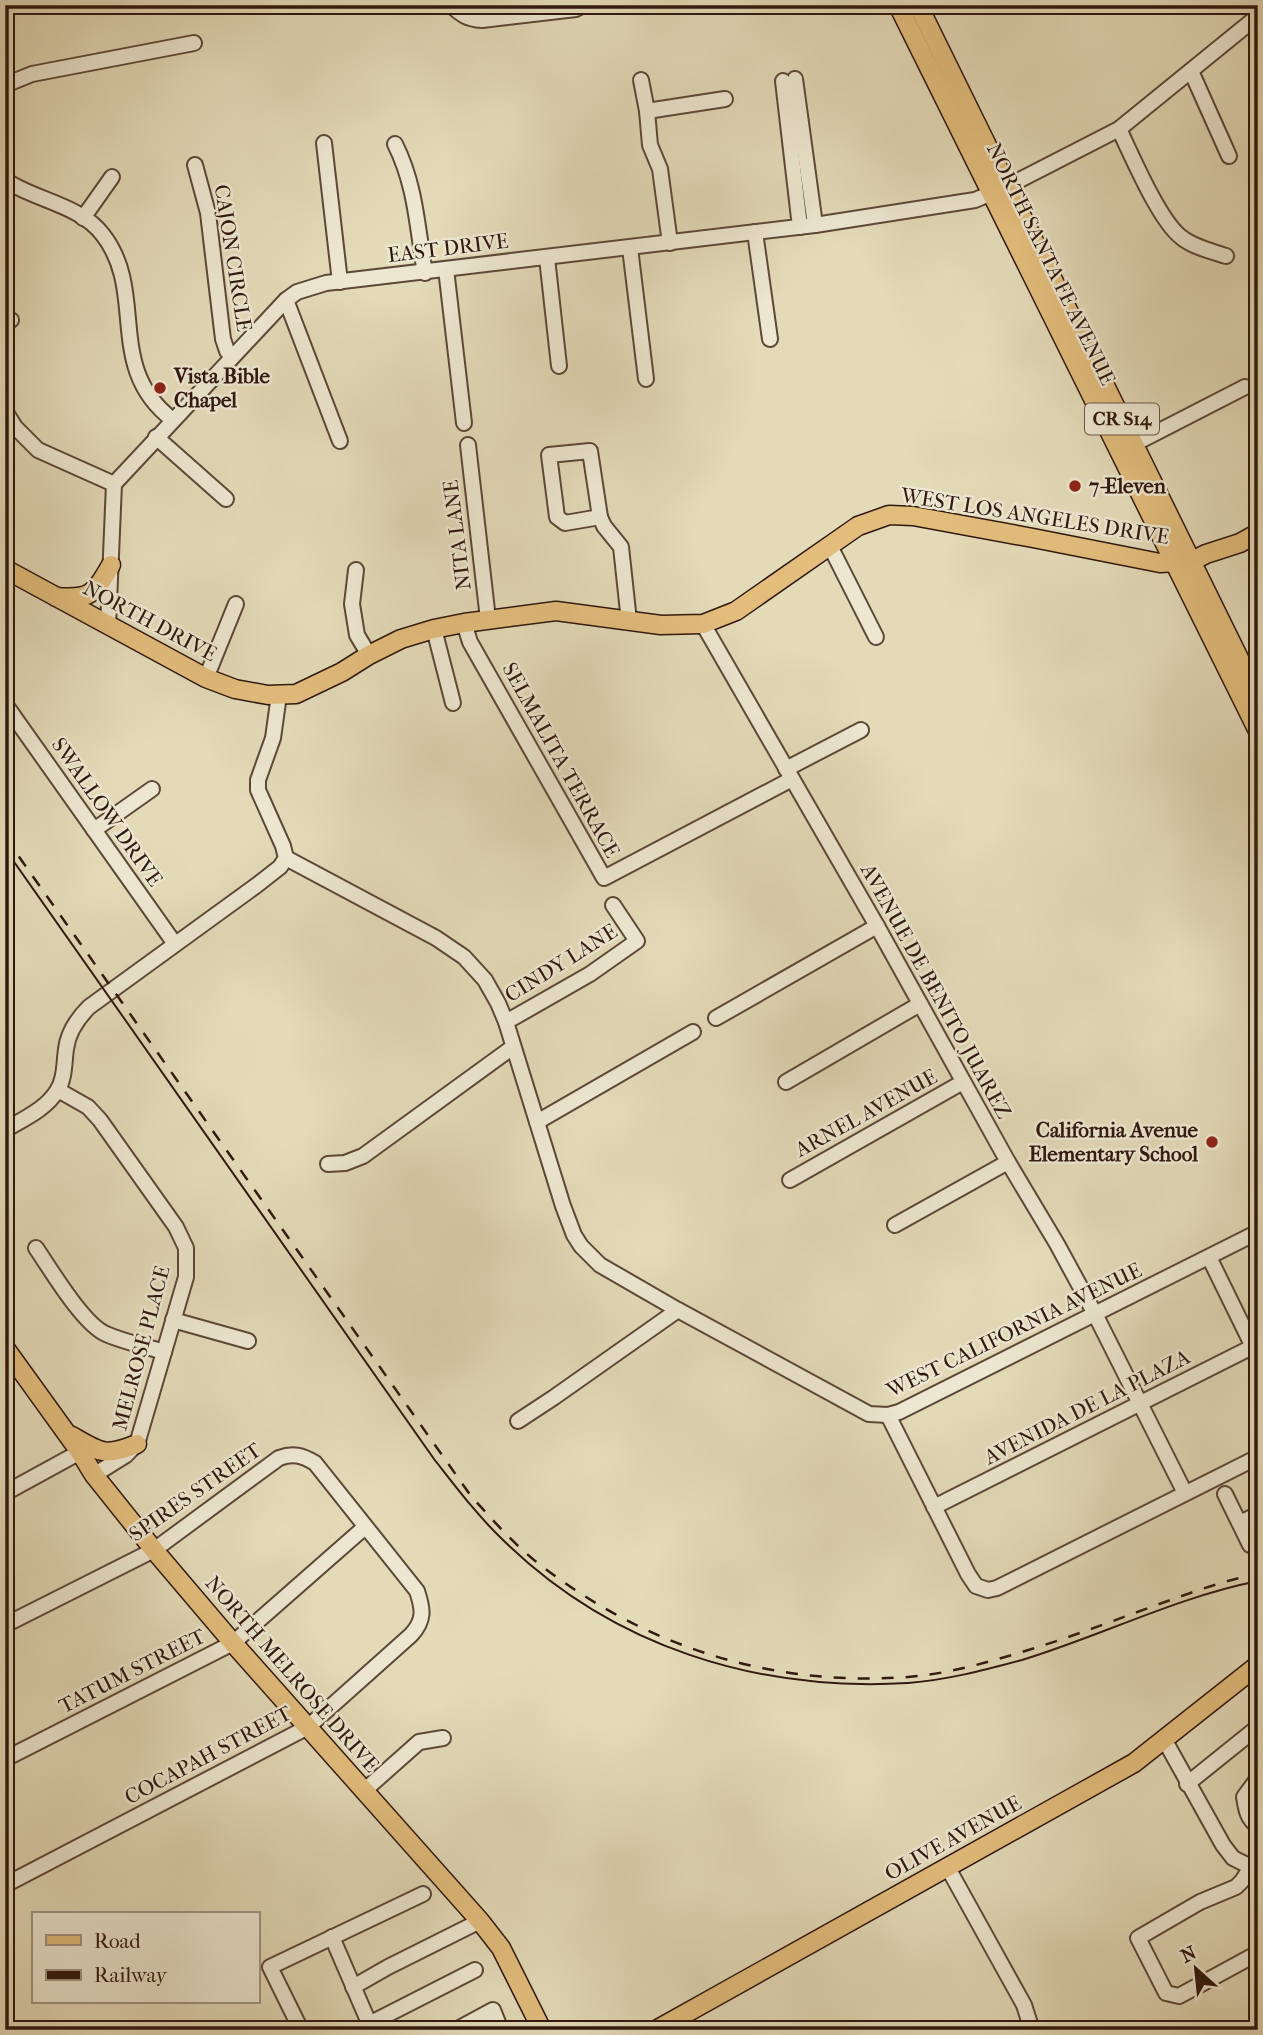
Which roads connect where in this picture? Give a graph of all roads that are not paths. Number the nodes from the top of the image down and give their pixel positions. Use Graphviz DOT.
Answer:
graph roads {
  1 [pos="451,5"];
  2 [pos="583,5"];
  3 [pos="898,5"];
  4 [pos="918,5"];
  5 [pos="1258,16"];
  6 [pos="194,43"];
  7 [pos="1191,71"];
  8 [pos="641,80"];
  9 [pos="789,80"];
  10 [pos="5,85"];
  11 [pos="725,99"];
  12 [pos="647,111"];
  13 [pos="1119,129"];
  14 [pos="324,143"];
  15 [pos="395,144"];
  16 [pos="1228,156"];
  17 [pos="195,165"];
  18 [pos="112,177"];
  19 [pos="5,180"];
  20 [pos="998,190"];
  21 [pos="83,218"];
  22 [pos="808,226"];
  23 [pos="755,232"];
  24 [pos="670,243"];
  25 [pos="630,248"];
  26 [pos="1226,256"];
  27 [pos="547,258"];
  28 [pos="446,269"];
  29 [pos="425,272"];
  30 [pos="340,282"];
  31 [pos="286,300"];
  32 [pos="770,339"];
  33 [pos="232,356"];
  34 [pos="559,366"];
  35 [pos="646,379"];
  36 [pos="1245,387"];
  37 [pos="5,411"];
  38 [pos="173,420"];
  39 [pos="464,423"];
  40 [pos="156,438"];
  41 [pos="340,441"];
  42 [pos="1134,444"];
  43 [pos="468,445"];
  44 [pos="114,484"];
  45 [pos="226,499"];
  46 [pos="600,517"];
  47 [pos="1258,533"];
  48 [pos="830,546"];
  49 [pos="1192,561"];
  50 [pos="1173,562"];
  51 [pos="111,565"];
  52 [pos="5,569"];
  53 [pos="356,570"];
  54 [pos="56,597"];
  55 [pos="236,604"];
  56 [pos="488,619"];
  57 [pos="629,621"];
  58 [pos="464,623"];
  59 [pos="703,624"];
  60 [pos="108,626"];
  61 [pos="434,629"];
  62 [pos="876,637"];
  63 [pos="369,655"];
  64 [pos="206,678"];
  65 [pos="279,695"];
  66 [pos="1258,697"];
  67 [pos="453,703"];
  68 [pos="5,704"];
  69 [pos="861,730"];
  70 [pos="1258,731"];
  71 [pos="789,774"];
  72 [pos="152,789"];
  73 [pos="94,830"];
  74 [pos="286,858"];
  75 [pos="613,905"];
  76 [pos="877,926"];
  77 [pos="175,944"];
  78 [pos="920,1004"];
  79 [pos="716,1018"];
  80 [pos="506,1022"];
  81 [pos="694,1032"];
  82 [pos="513,1047"];
  83 [pos="786,1082"];
  84 [pos="963,1082"];
  85 [pos="58,1090"];
  86 [pos="537,1122"];
  87 [pos="5,1130"];
  88 [pos="1009,1162"];
  89 [pos="328,1164"];
  90 [pos="790,1180"];
  91 [pos="895,1225"];
  92 [pos="1258,1232"];
  93 [pos="36,1248"];
  94 [pos="1209,1257"];
  95 [pos="678,1310"];
  96 [pos="1095,1314"];
  97 [pos="173,1320"];
  98 [pos="248,1341"];
  99 [pos="5,1349"];
  100 [pos="1256,1349"];
  101 [pos="164,1352"];
  102 [pos="1139,1403"];
  103 [pos="888,1415"];
  104 [pos="518,1421"];
  105 [pos="65,1431"];
  106 [pos="136,1444"];
  107 [pos="80,1452"];
  108 [pos="1258,1457"];
  109 [pos="94,1475"];
  110 [pos="5,1493"];
  111 [pos="1185,1493"];
  112 [pos="1225,1494"];
  113 [pos="934,1507"];
  114 [pos="1258,1514"];
  115 [pos="1240,1523"];
  116 [pos="365,1527"];
  117 [pos="1250,1545"];
  118 [pos="154,1550"];
  119 [pos="5,1625"];
  120 [pos="233,1643"];
  121 [pos="1258,1665"];
  122 [pos="308,1727"];
  123 [pos="1258,1727"];
  124 [pos="443,1738"];
  125 [pos="1164,1739"];
  126 [pos="5,1759"];
  127 [pos="1258,1778"];
  128 [pos="1187,1784"];
  129 [pos="365,1790"];
  130 [pos="1258,1826"];
  131 [pos="948,1868"];
  132 [pos="1254,1868"];
  133 [pos="5,1885"];
  134 [pos="424,1894"];
  135 [pos="480,1921"];
  136 [pos="332,1937"];
  137 [pos="1258,1952"];
  138 [pos="475,1970"];
  139 [pos="353,1987"];
  140 [pos="370,2027"];
  141 [pos="301,2030"];
  142 [pos="456,2030"];
  143 [pos="501,2030"];
  144 [pos="542,2030"];
  145 [pos="656,2030"];
  146 [pos="1032,2030"];
  1 -- 2 [label="street"];
  3 -- 20 [label="main road, NORTH SANTA FE AVENUE / CR S14"];
  4 -- 20 [label="main road, NORTH SANTA FE AVENUE / CR S14"];
  5 -- 7 [label="street, EAST DRIVE"];
  6 -- 10 [label="street"];
  7 -- 13 [label="street, EAST DRIVE"];
  7 -- 16 [label="street"];
  8 -- 12 [label="street"];
  9 -- 22 [label="street"];
  11 -- 12 [label="street"];
  12 -- 24 [label="street"];
  13 -- 20 [label="street, EAST DRIVE"];
  13 -- 26 [label="street"];
  14 -- 30 [label="street"];
  15 -- 29 [label="street"];
  17 -- 33 [label="street, CAJON CIRCLE"];
  18 -- 21 [label="street"];
  19 -- 21 [label="street"];
  20 -- 22 [label="street, EAST DRIVE"];
  20 -- 42 [label="main road, NORTH SANTA FE AVENUE / CR S14"];
  20 -- 50 [label="main road, NORTH SANTA FE AVENUE / CR S14"];
  21 -- 38 [label="street"];
  22 -- 23 [label="street, EAST DRIVE"];
  23 -- 24 [label="street, EAST DRIVE"];
  23 -- 32 [label="street"];
  24 -- 25 [label="street, EAST DRIVE"];
  25 -- 27 [label="street, EAST DRIVE"];
  25 -- 35 [label="street"];
  27 -- 28 [label="street, EAST DRIVE"];
  27 -- 34 [label="street"];
  28 -- 29 [label="street, EAST DRIVE"];
  28 -- 39 [label="street"];
  29 -- 30 [label="street, EAST DRIVE"];
  30 -- 31 [label="street, EAST DRIVE"];
  31 -- 33 [label="street, EAST DRIVE"];
  31 -- 41 [label="street"];
  33 -- 38 [label="street, EAST DRIVE"];
  36 -- 42 [label="street"];
  37 -- 44 [label="street"];
  38 -- 40 [label="street, EAST DRIVE"];
  40 -- 44 [label="street, EAST DRIVE"];
  40 -- 45 [label="street"];
  42 -- 49 [label="main road, NORTH SANTA FE AVENUE / CR S14"];
  43 -- 56 [label="street, NITA LANE"];
  44 -- 51 [label="street"];
  46 -- 46 [label="street"];
  46 -- 57 [label="street"];
  47 -- 49 [label="main road, WEST LOS ANGELES DRIVE"];
  48 -- 50 [label="main road, WEST LOS ANGELES DRIVE"];
  48 -- 59 [label="main road, WEST LOS ANGELES DRIVE"];
  48 -- 62 [label="street"];
  49 -- 50 [label="main road, WEST LOS ANGELES DRIVE"];
  49 -- 66 [label="main road, NORTH SANTA FE AVENUE / CR S14"];
  50 -- 70 [label="main road, NORTH SANTA FE AVENUE / CR S14"];
  51 -- 54 [label="main road"];
  51 -- 60 [label="street"];
  52 -- 54 [label="main road, NORTH DRIVE"];
  53 -- 63 [label="street"];
  54 -- 60 [label="main road, NORTH DRIVE"];
  55 -- 64 [label="street"];
  56 -- 57 [label="main road, WEST LOS ANGELES DRIVE"];
  56 -- 58 [label="main road, WEST LOS ANGELES DRIVE"];
  57 -- 59 [label="main road, WEST LOS ANGELES DRIVE"];
  58 -- 61 [label="main road, WEST LOS ANGELES DRIVE"];
  58 -- 71 [label="street, SELMALITA TERRACE"];
  59 -- 71 [label="street, AVENUE DE BENITO JUAREZ"];
  60 -- 64 [label="main road, NORTH DRIVE"];
  61 -- 63 [label="main road, WEST LOS ANGELES DRIVE"];
  61 -- 67 [label="street"];
  63 -- 65 [label="main road, WEST LOS ANGELES DRIVE"];
  64 -- 65 [label="main road, NORTH DRIVE"];
  65 -- 74 [label="street"];
  68 -- 73 [label="street, SWALLOW DRIVE"];
  69 -- 71 [label="street"];
  71 -- 76 [label="street, AVENUE DE BENITO JUAREZ"];
  72 -- 73 [label="street"];
  73 -- 77 [label="street, SWALLOW DRIVE"];
  74 -- 77 [label="street"];
  74 -- 80 [label="street, WEST CALIFORNIA AVENUE"];
  75 -- 80 [label="street, CINDY LANE"];
  76 -- 78 [label="street, AVENUE DE BENITO JUAREZ"];
  76 -- 79 [label="street"];
  77 -- 85 [label="street"];
  78 -- 83 [label="street"];
  78 -- 84 [label="street, AVENUE DE BENITO JUAREZ"];
  80 -- 82 [label="street, WEST CALIFORNIA AVENUE"];
  81 -- 86 [label="street"];
  82 -- 86 [label="street, WEST CALIFORNIA AVENUE"];
  82 -- 89 [label="street"];
  84 -- 88 [label="street, AVENUE DE BENITO JUAREZ"];
  84 -- 90 [label="street, ARNEL AVENUE"];
  85 -- 87 [label="street"];
  85 -- 97 [label="street, MELROSE PLACE"];
  86 -- 95 [label="street, WEST CALIFORNIA AVENUE"];
  88 -- 91 [label="street"];
  88 -- 96 [label="street, AVENUE DE BENITO JUAREZ"];
  92 -- 94 [label="street, WEST CALIFORNIA AVENUE"];
  93 -- 101 [label="street"];
  94 -- 96 [label="street, WEST CALIFORNIA AVENUE"];
  94 -- 100 [label="street"];
  95 -- 103 [label="street, WEST CALIFORNIA AVENUE"];
  95 -- 104 [label="street"];
  96 -- 102 [label="street, AVENUE DE BENITO JUAREZ"];
  96 -- 103 [label="street, WEST CALIFORNIA AVENUE"];
  97 -- 98 [label="street"];
  97 -- 101 [label="street, MELROSE PLACE"];
  99 -- 105 [label="main road, NORTH MELROSE DRIVE"];
  100 -- 102 [label="street, AVENIDA DE LA PLAZA"];
  101 -- 106 [label="street, MELROSE PLACE"];
  102 -- 111 [label="street, AVENUE DE BENITO JUAREZ"];
  102 -- 113 [label="street, AVENIDA DE LA PLAZA"];
  103 -- 113 [label="street"];
  105 -- 106 [label="main road"];
  105 -- 107 [label="main road, NORTH MELROSE DRIVE"];
  106 -- 109 [label="street, MELROSE PLACE"];
  107 -- 109 [label="main road, NORTH MELROSE DRIVE"];
  107 -- 110 [label="street"];
  108 -- 111 [label="street"];
  109 -- 118 [label="main road, NORTH MELROSE DRIVE"];
  111 -- 113 [label="street"];
  112 -- 115 [label="street"];
  114 -- 115 [label="street"];
  115 -- 117 [label="street"];
  116 -- 118 [label="street, SPIRES STREET"];
  116 -- 120 [label="street, TATUM STREET"];
  116 -- 122 [label="street, COCAPAH STREET"];
  118 -- 119 [label="street, SPIRES STREET"];
  118 -- 120 [label="main road, NORTH MELROSE DRIVE"];
  120 -- 122 [label="main road, NORTH MELROSE DRIVE"];
  120 -- 126 [label="street, TATUM STREET"];
  121 -- 125 [label="main road, OLIVE AVENUE"];
  122 -- 129 [label="main road, NORTH MELROSE DRIVE"];
  122 -- 133 [label="street, COCAPAH STREET"];
  123 -- 128 [label="street"];
  124 -- 129 [label="street"];
  125 -- 128 [label="street"];
  125 -- 131 [label="main road, OLIVE AVENUE"];
  127 -- 130 [label="street"];
  128 -- 132 [label="street"];
  129 -- 135 [label="main road, NORTH MELROSE DRIVE"];
  131 -- 145 [label="main road, OLIVE AVENUE"];
  131 -- 146 [label="street"];
  132 -- 137 [label="street"];
  134 -- 136 [label="street"];
  135 -- 139 [label="street"];
  135 -- 144 [label="main road, NORTH MELROSE DRIVE"];
  136 -- 139 [label="street"];
  136 -- 141 [label="street"];
  138 -- 140 [label="street"];
  139 -- 140 [label="street"];
  142 -- 143 [label="street"];
}
